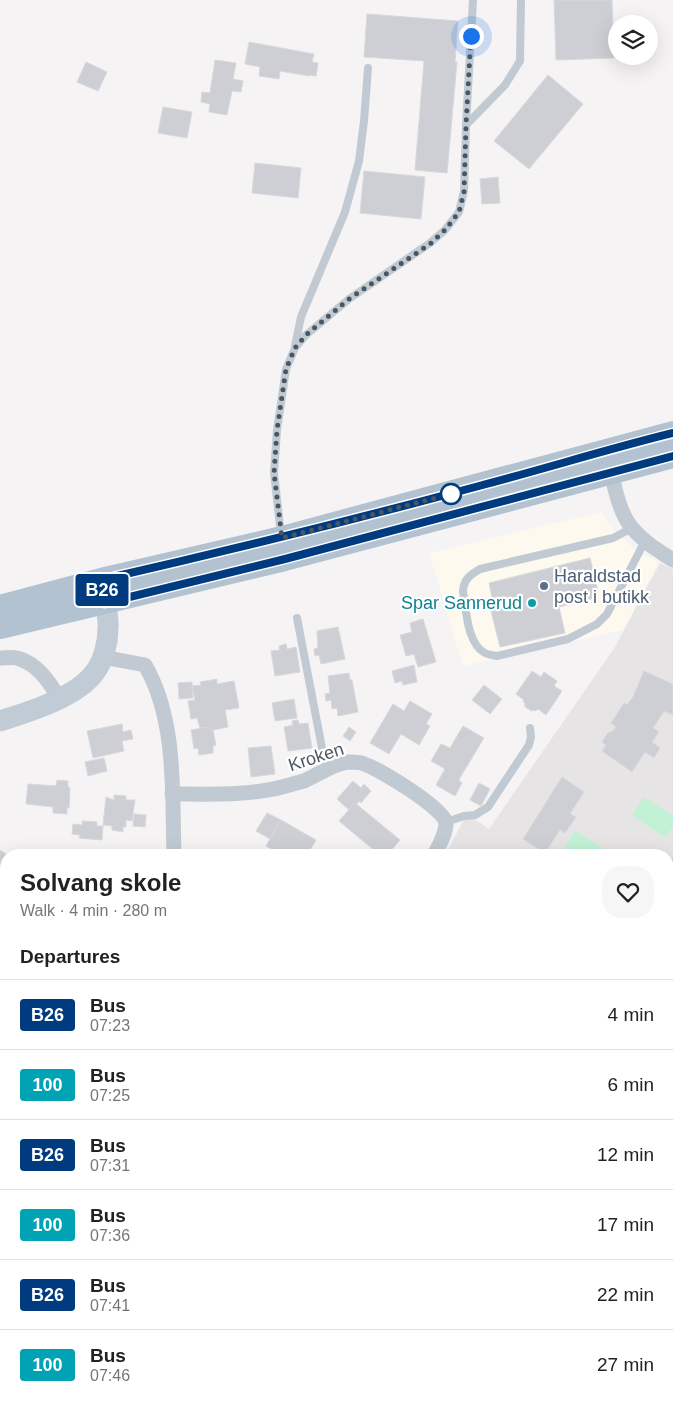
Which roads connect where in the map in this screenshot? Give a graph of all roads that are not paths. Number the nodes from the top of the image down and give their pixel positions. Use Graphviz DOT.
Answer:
graph roads {
  1 [pos="473,0"];
  2 [pos="521,0"];
  3 [pos="368,68"];
  4 [pos="466,125"];
  5 [pos="295,348"];
  6 [pos="673,433"];
  7 [pos="673,456"];
  8 [pos="608,462"];
  9 [pos="632,528"];
  10 [pos="645,541"];
  11 [pos="284,548"];
  12 [pos="673,560"];
  13 [pos="103,592"];
  14 [pos="0,607"];
  15 [pos="298,618"];
  16 [pos="0,627"];
  17 [pos="103,657"];
  18 [pos="0,658"];
  19 [pos="60,699"];
  20 [pos="0,721"];
  21 [pos="530,728"];
  22 [pos="331,768"];
  23 [pos="172,794"];
  24 [pos="446,822"];
  25 [pos="174,849"];
  26 [pos="437,849"];
  1 -- 4 [label="lane"];
  2 -- 4 [label="lane"];
  3 -- 5 [label="lane"];
  4 -- 5 [label="lane"];
  5 -- 11 [label="lane"];
  6 -- 8 [label="main road"];
  7 -- 8 [label="main road"];
  8 -- 9 [label="street"];
  8 -- 11 [label="main road"];
  9 -- 10 [label="street"];
  9 -- 10 [label="lane"];
  10 -- 12 [label="street"];
  11 -- 13 [label="main road"];
  13 -- 14 [label="main road"];
  13 -- 16 [label="main road"];
  13 -- 17 [label="street"];
  15 -- 22 [label="lane"];
  17 -- 19 [label="street"];
  17 -- 23 [label="street"];
  18 -- 19 [label="street"];
  19 -- 20 [label="street"];
  21 -- 24 [label="lane"];
  22 -- 23 [label="street, Kroken"];
  22 -- 24 [label="street, Kroken"];
  23 -- 25 [label="street"];
  24 -- 26 [label="street"];
}
